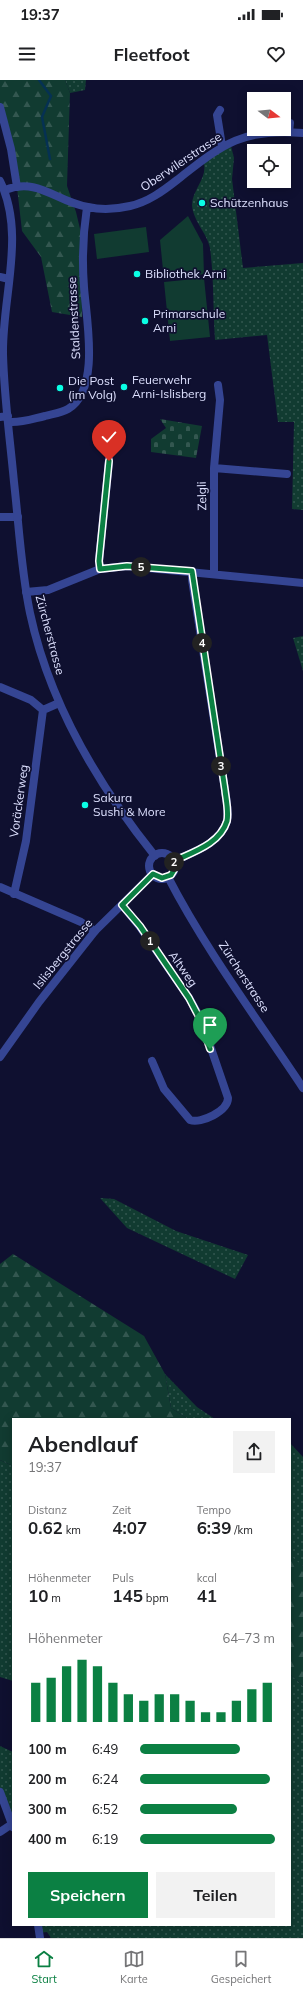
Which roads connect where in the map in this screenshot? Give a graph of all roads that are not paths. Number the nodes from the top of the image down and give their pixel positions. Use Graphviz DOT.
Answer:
graph roads {
  1 [pos="0,107"];
  2 [pos="220,110"];
  3 [pos="291,132"];
  4 [pos="303,133"];
  5 [pos="249,136"];
  6 [pos="222,146"];
  7 [pos="0,181"];
  8 [pos="18,187"];
  9 [pos="5,190"];
  10 [pos="87,207"];
  11 [pos="0,277"];
  12 [pos="9,278"];
  13 [pos="218,385"];
  14 [pos="6,418"];
  15 [pos="108,447"];
  16 [pos="214,468"];
  17 [pos="287,474"];
  18 [pos="0,517"];
  19 [pos="18,517"];
  20 [pos="100,569"];
  21 [pos="192,571"];
  22 [pos="214,573"];
  23 [pos="303,583"];
  24 [pos="26,592"];
  25 [pos="0,687"];
  26 [pos="59,703"];
  27 [pos="43,710"];
  28 [pos="154,856"];
  29 [pos="174,861"];
  30 [pos="153,874"];
  31 [pos="168,877"];
  32 [pos="0,887"];
  33 [pos="14,894"];
  34 [pos="122,905"];
  35 [pos="95,931"];
  36 [pos="0,1057"];
  37 [pos="152,1061"];
  38 [pos="303,1088"];
  39 [pos="0,1792"];
  40 [pos="12,1825"];
  41 [pos="0,1832"];
  42 [pos="38,1926"];
  43 [pos="40,1938"];
  1 -- 8 [label="street"];
  2 -- 6 [label="street"];
  3 -- 4 [label="street, Oberwilerstrasse"];
  5 -- 6 [label="street, Oberwilerstrasse"];
  6 -- 10 [label="street, Oberwilerstrasse"];
  7 -- 9 [label="street, Zürcherstrasse"];
  8 -- 9 [label="street, Oberwilerstrasse"];
  8 -- 10 [label="street, Oberwilerstrasse"];
  9 -- 12 [label="street, Zürcherstrasse"];
  10 -- 14 [label="street, Staldenstrasse"];
  11 -- 12 [label="street"];
  12 -- 14 [label="street, Zürcherstrasse"];
  13 -- 16 [label="street"];
  14 -- 19 [label="street, Zürcherstrasse"];
  15 -- 20 [label="street"];
  16 -- 17 [label="street, Zelgli"];
  16 -- 22 [label="street, Zelgli"];
  18 -- 19 [label="street"];
  19 -- 24 [label="street, Zürcherstrasse"];
  20 -- 21 [label="street"];
  20 -- 24 [label="street"];
  21 -- 22 [label="street"];
  21 -- 29 [label="street"];
  22 -- 23 [label="street"];
  24 -- 26 [label="street, Zürcherstrasse"];
  25 -- 27 [label="street"];
  26 -- 27 [label="street"];
  26 -- 28 [label="street, Zürcherstrasse"];
  27 -- 33 [label="street, Voräckerweg"];
  28 -- 29 [label="street"];
  28 -- 30 [label="street"];
  29 -- 31 [label="street"];
  30 -- 31 [label="street"];
  30 -- 34 [label="street, Islisbergstrasse"];
  31 -- 38 [label="street, Zürcherstrasse"];
  32 -- 33 [label="street"];
  33 -- 35 [label="street"];
  34 -- 35 [label="street, Islisbergstrasse"];
  34 -- 37 [label="street, Altweg"];
  35 -- 36 [label="street, Islisbergstrasse"];
  39 -- 40 [label="street"];
  40 -- 41 [label="street"];
  42 -- 43 [label="street"];
}
